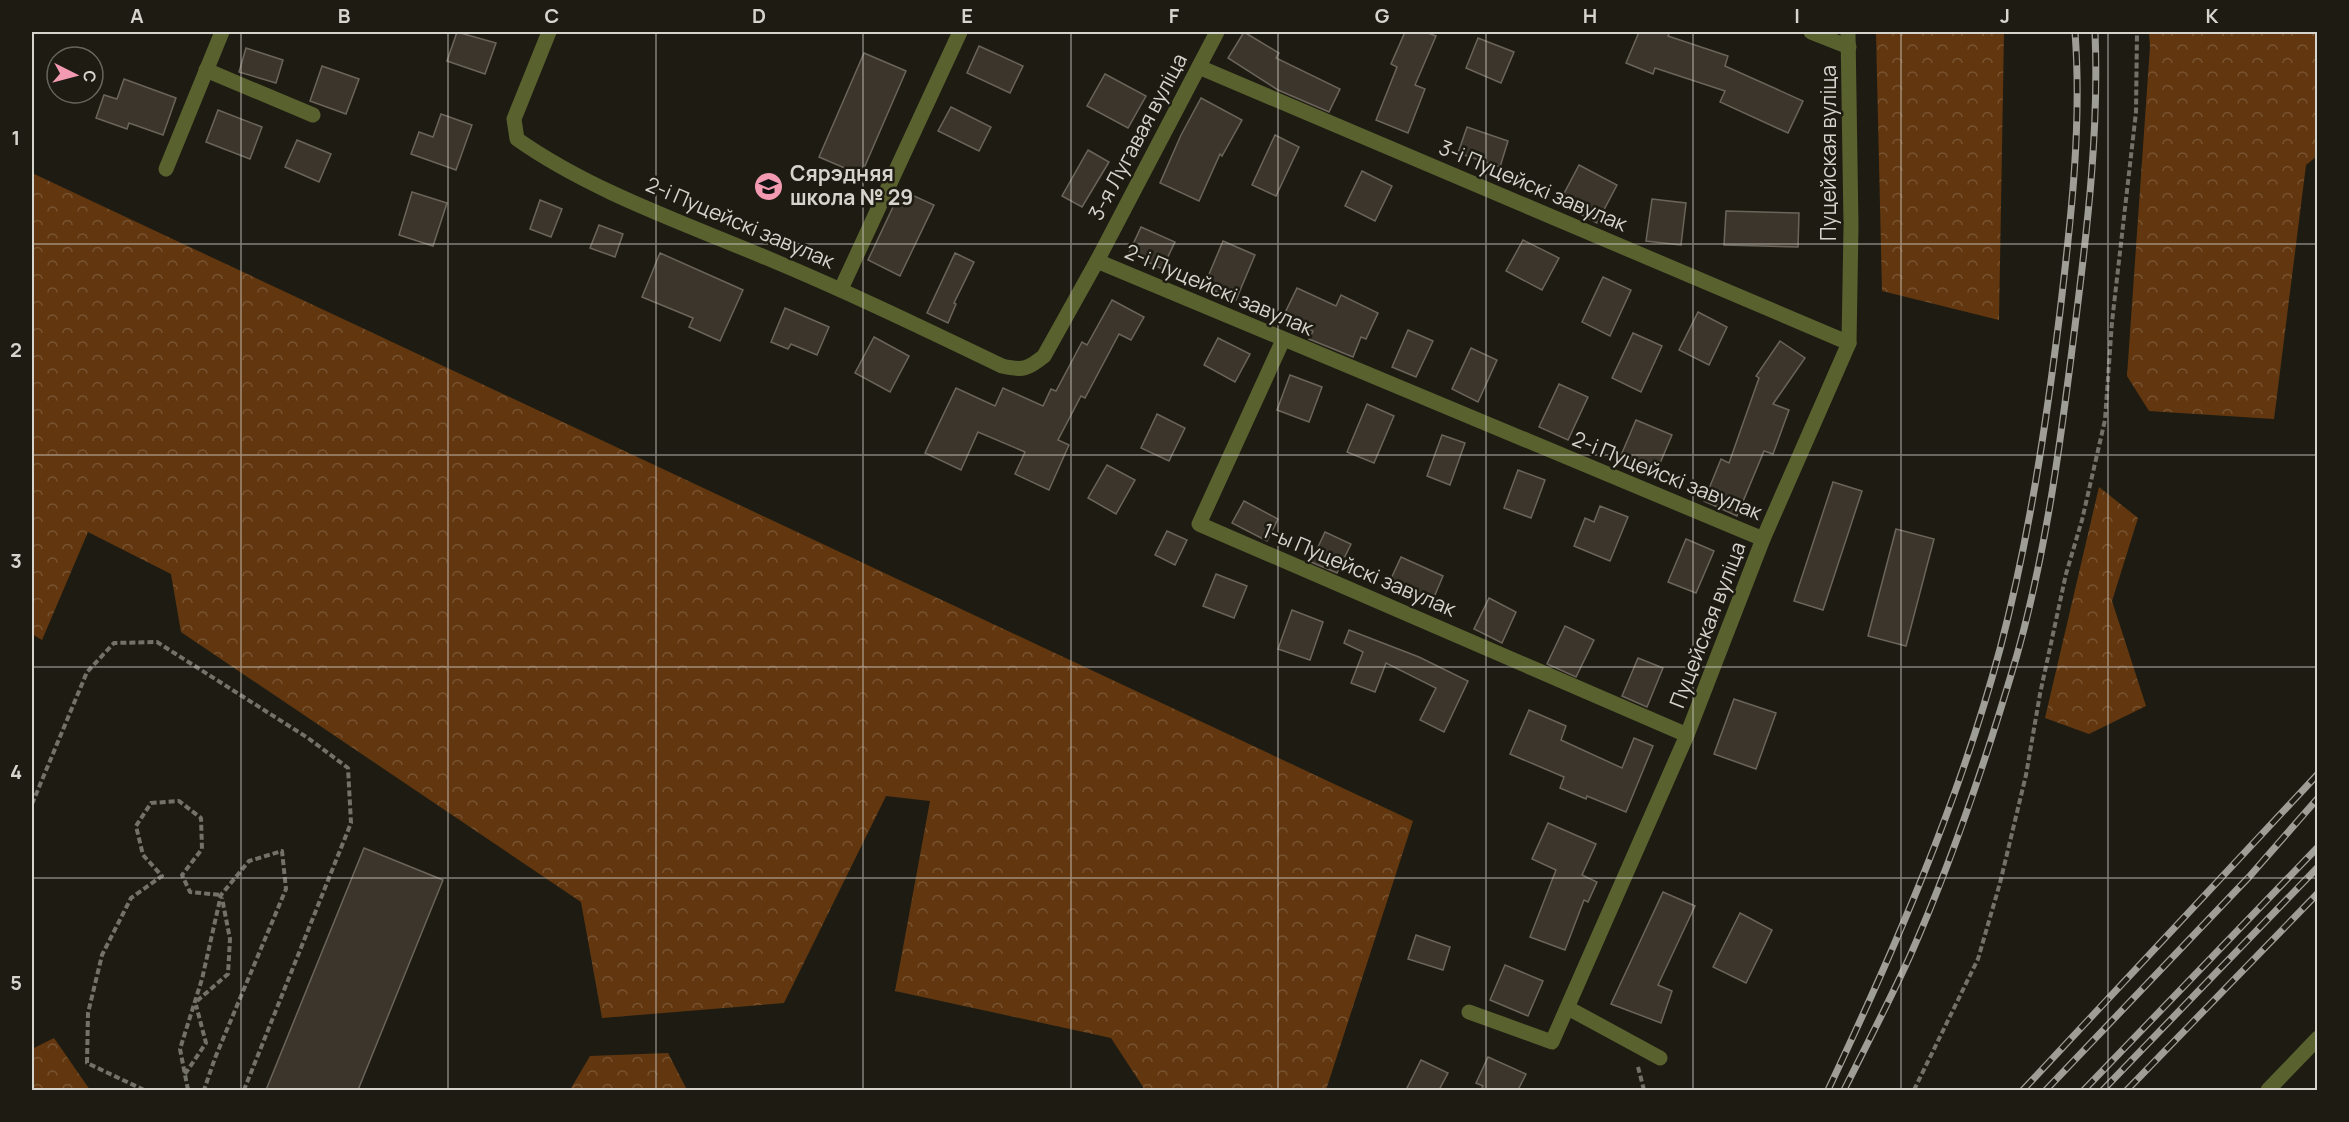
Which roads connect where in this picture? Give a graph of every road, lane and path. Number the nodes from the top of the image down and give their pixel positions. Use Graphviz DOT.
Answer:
graph roads {
  1 [pos="222,32"];
  2 [pos="549,32"];
  3 [pos="960,32"];
  4 [pos="1217,32"];
  5 [pos="1811,32"];
  6 [pos="2137,32"];
  7 [pos="1848,39"];
  8 [pos="1199,67"];
  9 [pos="206,70"];
  10 [pos="313,115"];
  11 [pos="166,169"];
  12 [pos="1097,261"];
  13 [pos="841,289"];
  14 [pos="1283,340"];
  15 [pos="1849,343"];
  16 [pos="1764,539"];
  17 [pos="1687,735"];
  18 [pos="32,804"];
  19 [pos="221,895"];
  20 [pos="195,1002"];
  21 [pos="1568,1008"];
  22 [pos="1468,1012"];
  23 [pos="2318,1038"];
  24 [pos="1660,1058"];
  25 [pos="185,1074"];
  26 [pos="144,1090"];
  27 [pos="188,1090"];
  28 [pos="204,1090"];
  29 [pos="244,1090"];
  30 [pos="1914,1090"];
  31 [pos="2268,1090"];
  1 -- 9 [label="street"];
  2 -- 13 [label="street, 2-і Пуцейскі завулак"];
  3 -- 13 [label="street"];
  4 -- 8 [label="street, 3-я Лугавая вуліца"];
  5 -- 7 [label="street"];
  6 -- 30 [label="path"];
  7 -- 15 [label="street, Пуцейская вуліца"];
  8 -- 12 [label="street, 3-я Лугавая вуліца"];
  8 -- 15 [label="street, 3-і Пуцейскі завулак"];
  9 -- 10 [label="street"];
  9 -- 11 [label="street"];
  12 -- 13 [label="street, 2-і Пуцейскі завулак"];
  12 -- 14 [label="street, 2-і Пуцейскі завулак"];
  14 -- 16 [label="street, 2-і Пуцейскі завулак"];
  14 -- 17 [label="street, 1-ы Пуцейскі завулак"];
  15 -- 16 [label="street, Пуцейская вуліца"];
  16 -- 17 [label="street, Пуцейская вуліца"];
  17 -- 21 [label="street, Пуцейская вуліца"];
  18 -- 29 [label="path"];
  19 -- 20 [label="path"];
  19 -- 20 [label="path"];
  19 -- 26 [label="path"];
  19 -- 28 [label="path"];
  20 -- 25 [label="path"];
  20 -- 25 [label="path"];
  21 -- 22 [label="street, Пуцейская вуліца"];
  21 -- 24 [label="street"];
  23 -- 31 [label="street"];
  25 -- 27 [label="path"];
}
